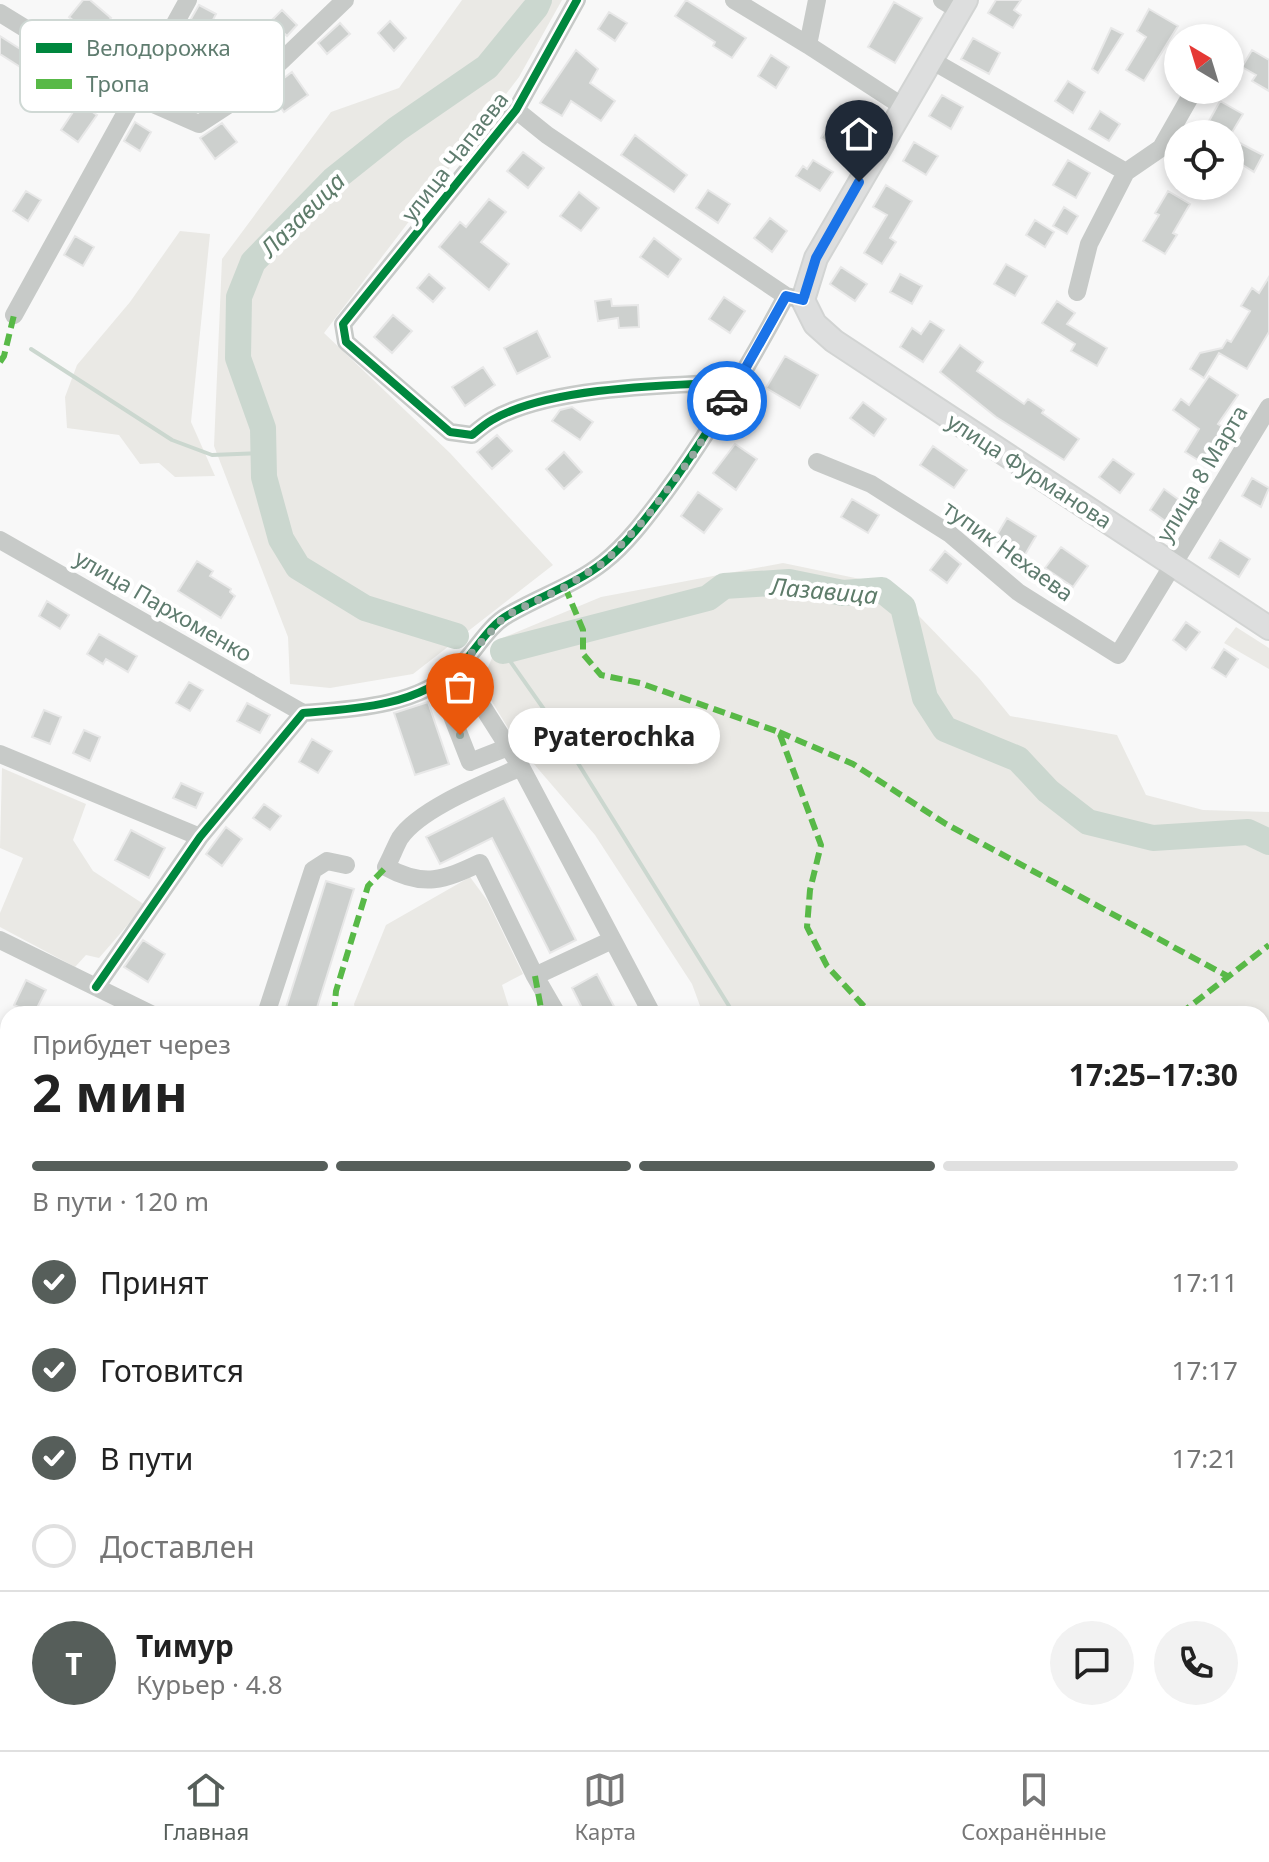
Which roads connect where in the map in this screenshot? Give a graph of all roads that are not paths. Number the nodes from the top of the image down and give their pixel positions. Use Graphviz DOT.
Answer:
graph roads {
  1 [pos="188,0"];
  2 [pos="345,0"];
  3 [pos="577,0"];
  4 [pos="734,0"];
  5 [pos="817,0"];
  6 [pos="956,4"];
  7 [pos="0,13"];
  8 [pos="177,20"];
  9 [pos="20,25"];
  10 [pos="808,45"];
  11 [pos="284,58"];
  12 [pos="931,60"];
  13 [pos="1186,104"];
  14 [pos="902,106"];
  15 [pos="516,110"];
  16 [pos="126,112"];
  17 [pos="172,112"];
  18 [pos="217,112"];
  19 [pos="1126,172"];
  20 [pos="1077,292"];
  21 [pos="795,298"];
  22 [pos="14,315"];
  23 [pos="740,382"];
  24 [pos="1269,407"];
  25 [pos="817,462"];
  26 [pos="0,540"];
  27 [pos="1174,564"];
  28 [pos="1269,628"];
  29 [pos="458,668"];
  30 [pos="439,683"];
  31 [pos="303,713"];
  32 [pos="508,747"];
  33 [pos="0,754"];
  34 [pos="521,767"];
  35 [pos="200,837"];
  36 [pos="346,865"];
  37 [pos="0,940"];
  38 [pos="612,940"];
  39 [pos="535,976"];
  40 [pos="96,987"];
  41 [pos="135,1006"];
  42 [pos="269,1006"];
  43 [pos="552,1006"];
  44 [pos="648,1006"];
  1 -- 8 [label="street"];
  2 -- 11 [label="street"];
  3 -- 15 [label="street, улица Чапаева"];
  4 -- 10 [label="street"];
  5 -- 10 [label="street"];
  6 -- 12 [label="main road"];
  7 -- 9 [label="street"];
  10 -- 14 [label="street"];
  12 -- 14 [label="main road"];
  12 -- 19 [label="street"];
  13 -- 19 [label="street"];
  14 -- 21 [label="main road"];
  15 -- 21 [label="street, улица Фурманова"];
  15 -- 23 [label="street, улица Чапаева"];
  16 -- 22 [label="street"];
  17 -- 18 [label="street"];
  19 -- 20 [label="street"];
  21 -- 23 [label="street"];
  21 -- 27 [label="main road, улица Фурманова"];
  23 -- 29 [label="street"];
  24 -- 27 [label="street, улица 8 Марта"];
  25 -- 27 [label="street, тупик Нехаева"];
  26 -- 31 [label="street, улица Пархоменко"];
  27 -- 28 [label="main road, улица Фурманова"];
  29 -- 30 [label="street"];
  29 -- 32 [label="street"];
  30 -- 31 [label="street"];
  30 -- 32 [label="street"];
  31 -- 35 [label="street"];
  32 -- 34 [label="street"];
  33 -- 35 [label="street"];
  34 -- 38 [label="street"];
  34 -- 39 [label="street"];
  35 -- 40 [label="street"];
  36 -- 42 [label="street"];
  37 -- 40 [label="street"];
  38 -- 39 [label="street"];
  38 -- 44 [label="street"];
  39 -- 43 [label="street"];
  40 -- 41 [label="street"];
}
